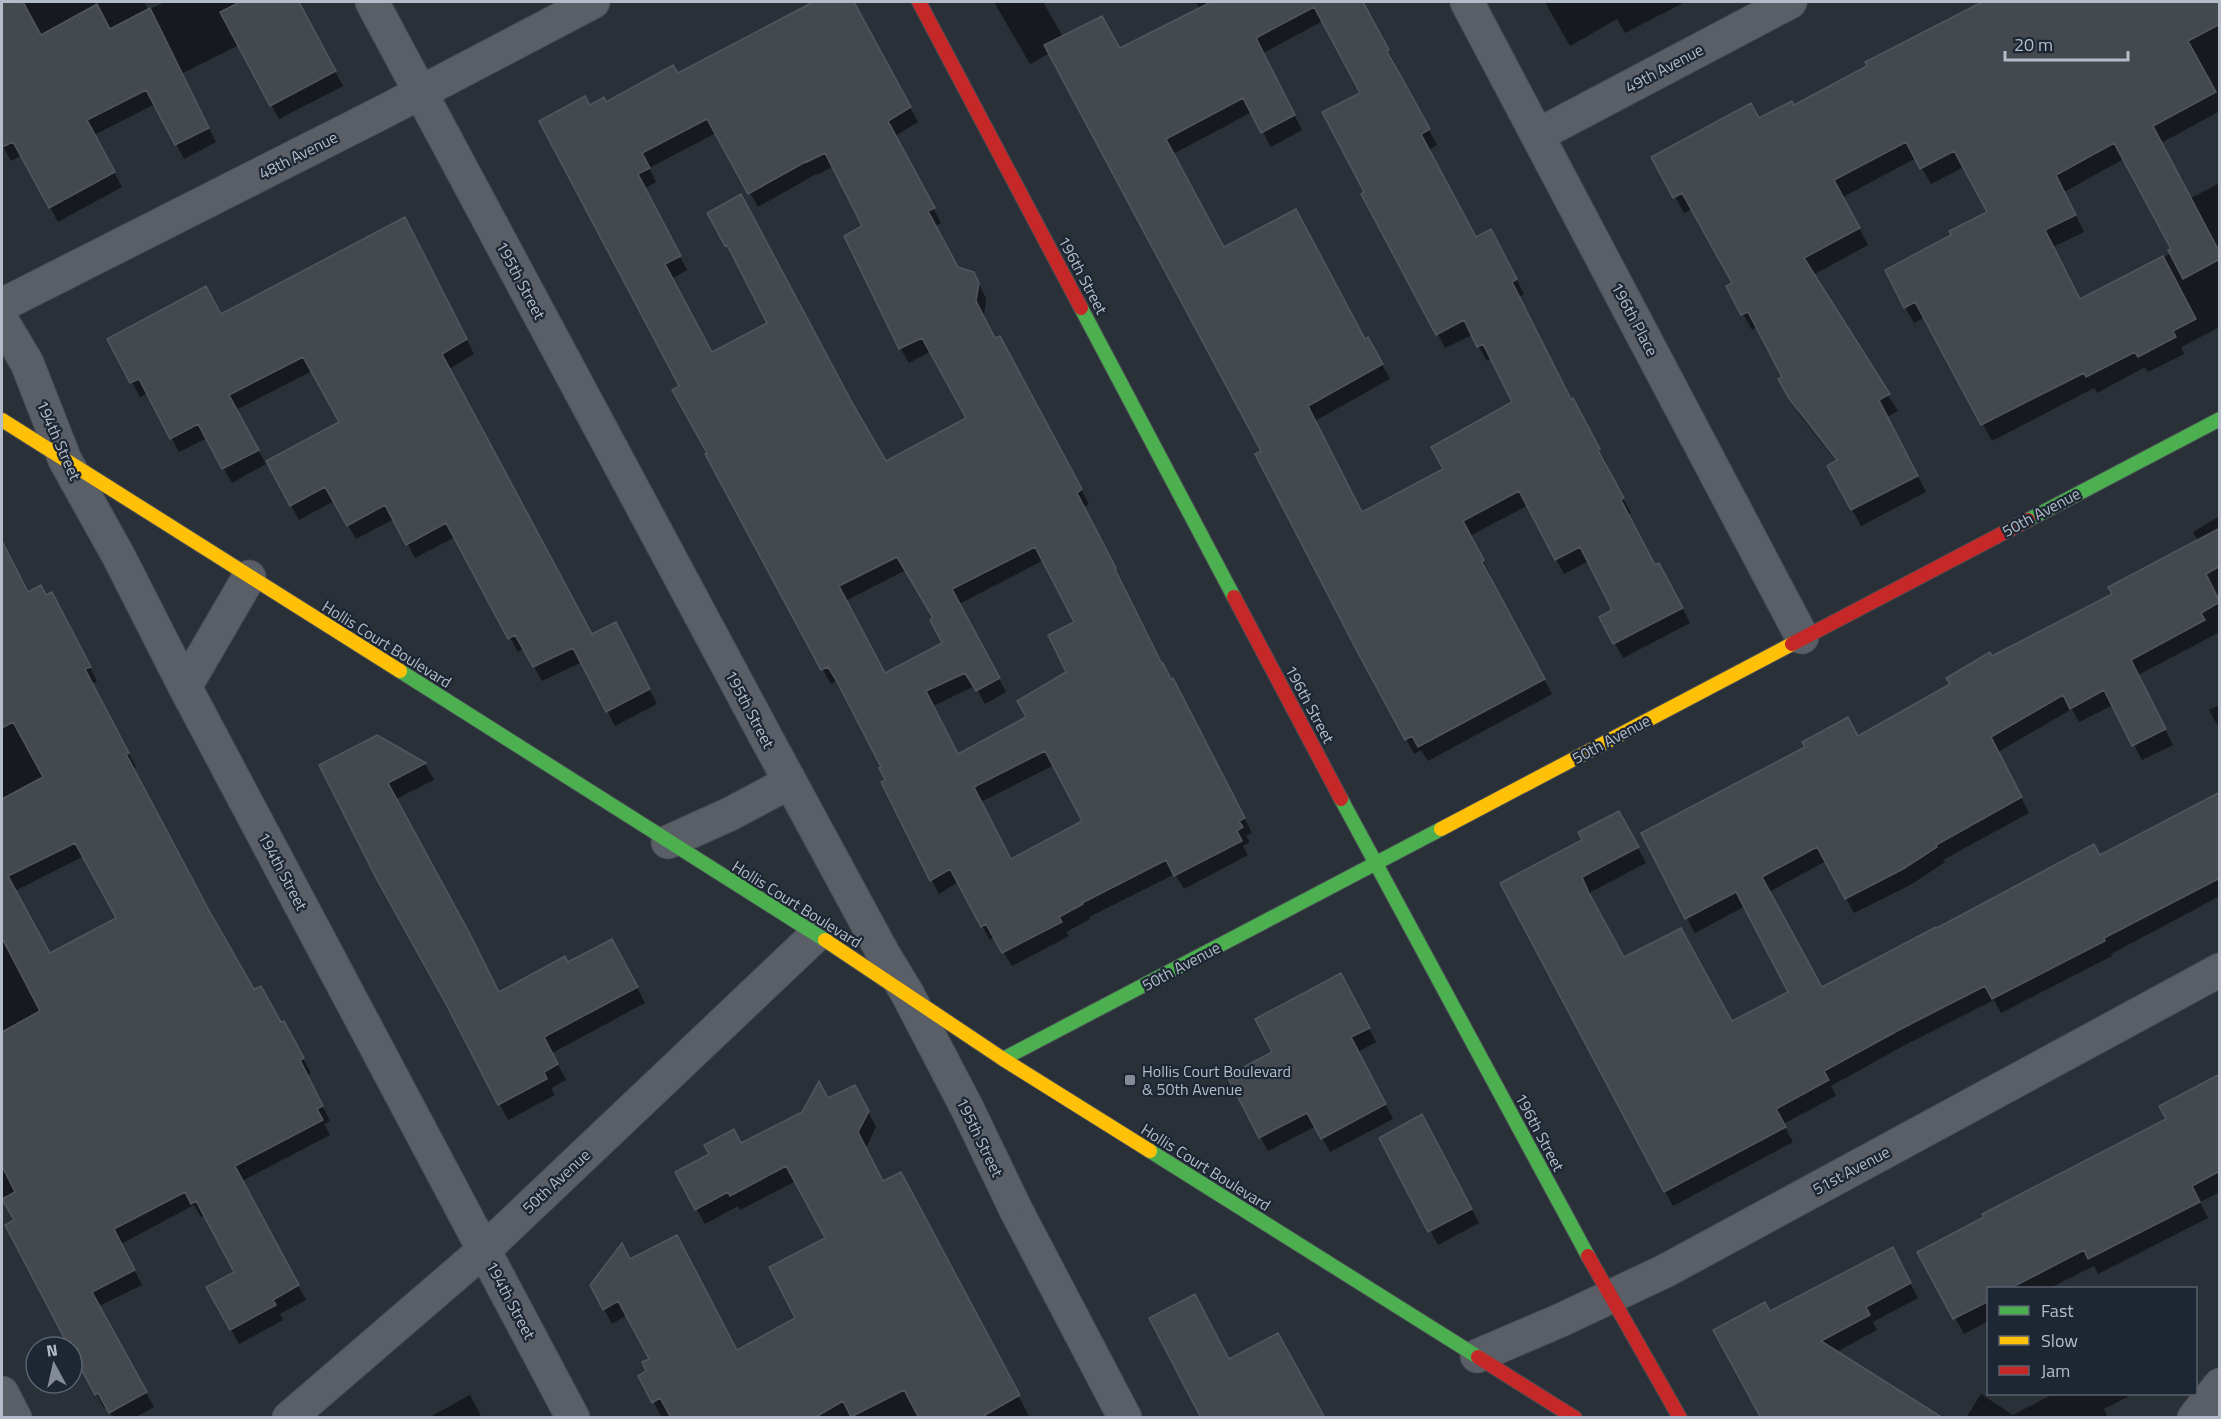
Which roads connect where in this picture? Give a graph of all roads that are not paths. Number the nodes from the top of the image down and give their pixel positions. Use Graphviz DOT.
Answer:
graph roads {
  1 [pos="372,2"];
  2 [pos="593,2"];
  3 [pos="919,2"];
  4 [pos="1467,2"];
  5 [pos="1790,2"];
  6 [pos="420,93"];
  7 [pos="1538,135"];
  8 [pos="2,305"];
  9 [pos="2,321"];
  10 [pos="2220,419"];
  11 [pos="2,420"];
  12 [pos="65,460"];
  13 [pos="249,577"];
  14 [pos="1802,637"];
  15 [pos="185,687"];
  16 [pos="790,782"];
  17 [pos="668,842"];
  18 [pos="1376,864"];
  19 [pos="816,935"];
  20 [pos="2220,970"];
  21 [pos="907,993"];
  22 [pos="1003,1059"];
  23 [pos="484,1250"];
  24 [pos="1610,1296"];
  25 [pos="1477,1356"];
  26 [pos="2220,1385"];
  27 [pos="2,1393"];
  28 [pos="15,1418"];
  29 [pos="289,1418"];
  30 [pos="573,1418"];
  31 [pos="1125,1418"];
  32 [pos="1575,1418"];
  33 [pos="1680,1418"];
  34 [pos="2194,1418"];
  1 -- 6 [label="street, 195th Street"];
  2 -- 6 [label="street, 48th Avenue"];
  3 -- 18 [label="street, 196th Street"];
  4 -- 7 [label="street, 196th Place"];
  5 -- 7 [label="street, 49th Avenue"];
  6 -- 8 [label="street, 48th Avenue"];
  6 -- 16 [label="street, 195th Street"];
  7 -- 14 [label="street, 196th Place"];
  9 -- 12 [label="street, 194th Street"];
  10 -- 14 [label="street, 50th Avenue"];
  11 -- 12 [label="street, Hollis Court Boulevard"];
  12 -- 13 [label="street, Hollis Court Boulevard"];
  12 -- 15 [label="street, 194th Street"];
  13 -- 15 [label="street"];
  13 -- 17 [label="street, Hollis Court Boulevard"];
  14 -- 18 [label="street, 50th Avenue"];
  15 -- 23 [label="street, 194th Street"];
  16 -- 17 [label="street"];
  16 -- 21 [label="street, 195th Street"];
  17 -- 19 [label="street, Hollis Court Boulevard"];
  18 -- 22 [label="street, 50th Avenue"];
  18 -- 24 [label="street, 196th Street"];
  19 -- 21 [label="street, Hollis Court Boulevard"];
  19 -- 23 [label="street, 50th Avenue"];
  20 -- 24 [label="street, 51st Avenue"];
  21 -- 22 [label="street, Hollis Court Boulevard"];
  21 -- 31 [label="street, 195th Street"];
  22 -- 25 [label="street, Hollis Court Boulevard"];
  23 -- 29 [label="street, 50th Avenue"];
  23 -- 30 [label="street, 194th Street"];
  24 -- 25 [label="street, 51st Avenue"];
  24 -- 33 [label="street, 196th Street"];
  25 -- 32 [label="street, Hollis Court Boulevard"];
  26 -- 34 [label="street"];
  27 -- 28 [label="street"];
}
